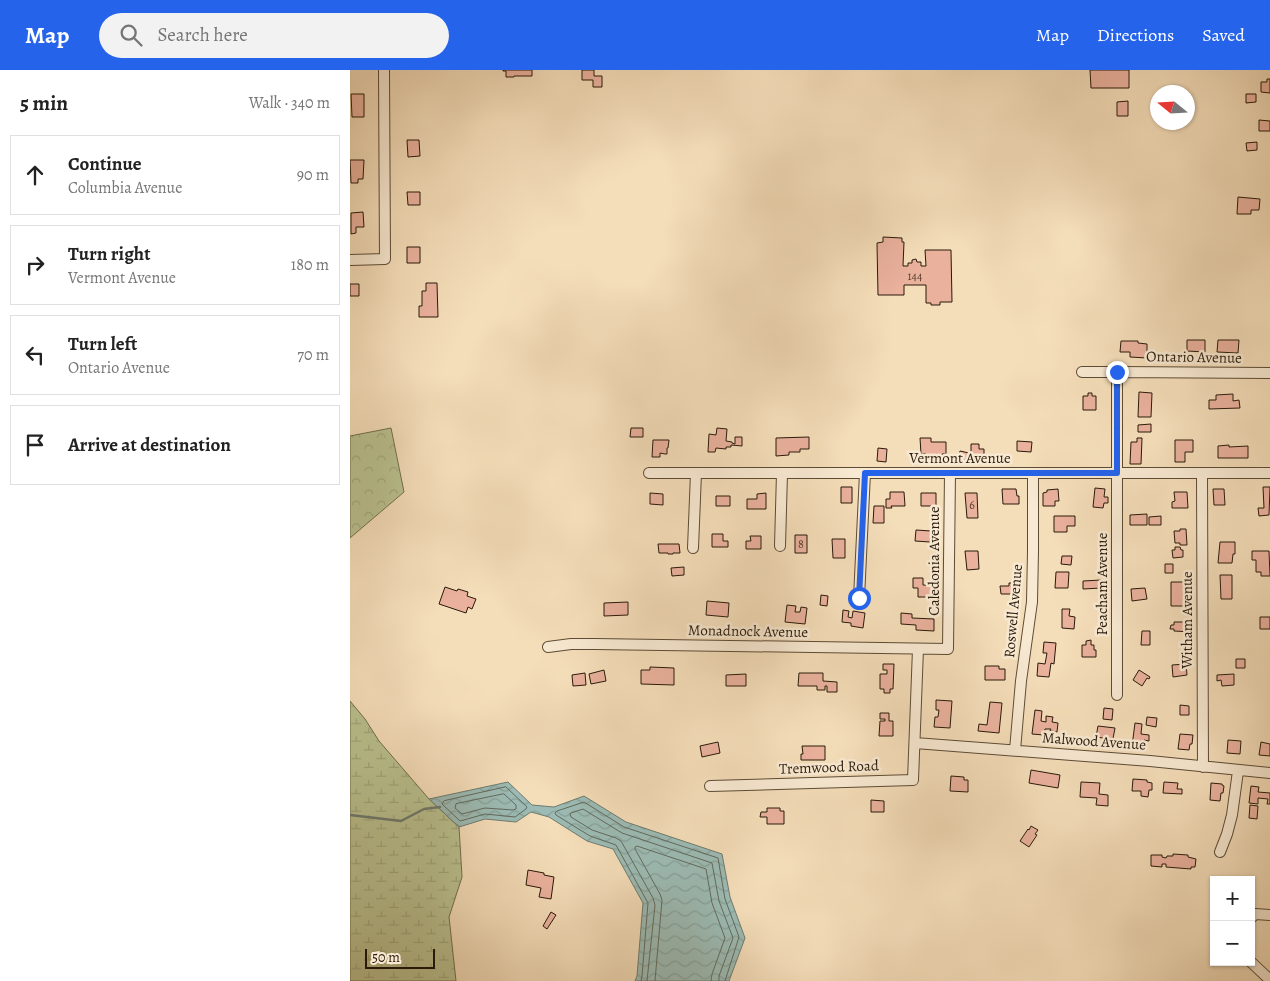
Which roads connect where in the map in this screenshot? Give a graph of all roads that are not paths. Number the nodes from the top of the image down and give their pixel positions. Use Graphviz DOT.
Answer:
graph roads {
  1 [pos="384,70"];
  2 [pos="350,260"];
  3 [pos="1082,372"];
  4 [pos="1117,372"];
  5 [pos="1270,373"];
  6 [pos="649,473"];
  7 [pos="696,473"];
  8 [pos="782,473"];
  9 [pos="865,473"];
  10 [pos="1033,473"];
  11 [pos="1117,473"];
  12 [pos="1202,473"];
  13 [pos="1270,473"];
  14 [pos="950,474"];
  15 [pos="780,546"];
  16 [pos="693,548"];
  17 [pos="859,598"];
  18 [pos="548,647"];
  19 [pos="918,649"];
  20 [pos="948,649"];
  21 [pos="1117,695"];
  22 [pos="915,743"];
  23 [pos="1015,750"];
  24 [pos="1203,767"];
  25 [pos="1238,771"];
  26 [pos="1270,773"];
  27 [pos="710,786"];
  28 [pos="1220,852"];
  29 [pos="1255,914"];
  30 [pos="1270,915"];
  31 [pos="1255,966"];
  32 [pos="1270,980"];
  1 -- 2 [label="street"];
  3 -- 4 [label="street, Ontario Avenue"];
  4 -- 5 [label="street, Ontario Avenue"];
  4 -- 11 [label="street"];
  6 -- 7 [label="street, Vermont Avenue"];
  7 -- 8 [label="street, Vermont Avenue"];
  7 -- 16 [label="street"];
  8 -- 9 [label="street, Vermont Avenue"];
  8 -- 15 [label="street"];
  9 -- 14 [label="street, Vermont Avenue"];
  9 -- 17 [label="street"];
  10 -- 11 [label="street, Vermont Avenue"];
  10 -- 14 [label="street, Vermont Avenue"];
  10 -- 23 [label="street, Roswell Avenue"];
  11 -- 12 [label="street, Vermont Avenue"];
  11 -- 21 [label="street, Peacham Avenue"];
  12 -- 13 [label="street, Vermont Avenue"];
  12 -- 24 [label="street, Witham Avenue"];
  14 -- 20 [label="street, Caledonia Avenue"];
  18 -- 19 [label="street, Monadnock Avenue"];
  19 -- 20 [label="street, Monadnock Avenue"];
  19 -- 22 [label="street"];
  22 -- 23 [label="street, Malwood Avenue"];
  22 -- 27 [label="street, Tremwood Road"];
  23 -- 24 [label="street, Malwood Avenue"];
  24 -- 25 [label="street, Malwood Avenue"];
  25 -- 26 [label="street, Malwood Avenue"];
  25 -- 28 [label="street"];
  29 -- 30 [label="street"];
  31 -- 32 [label="street"];
}
